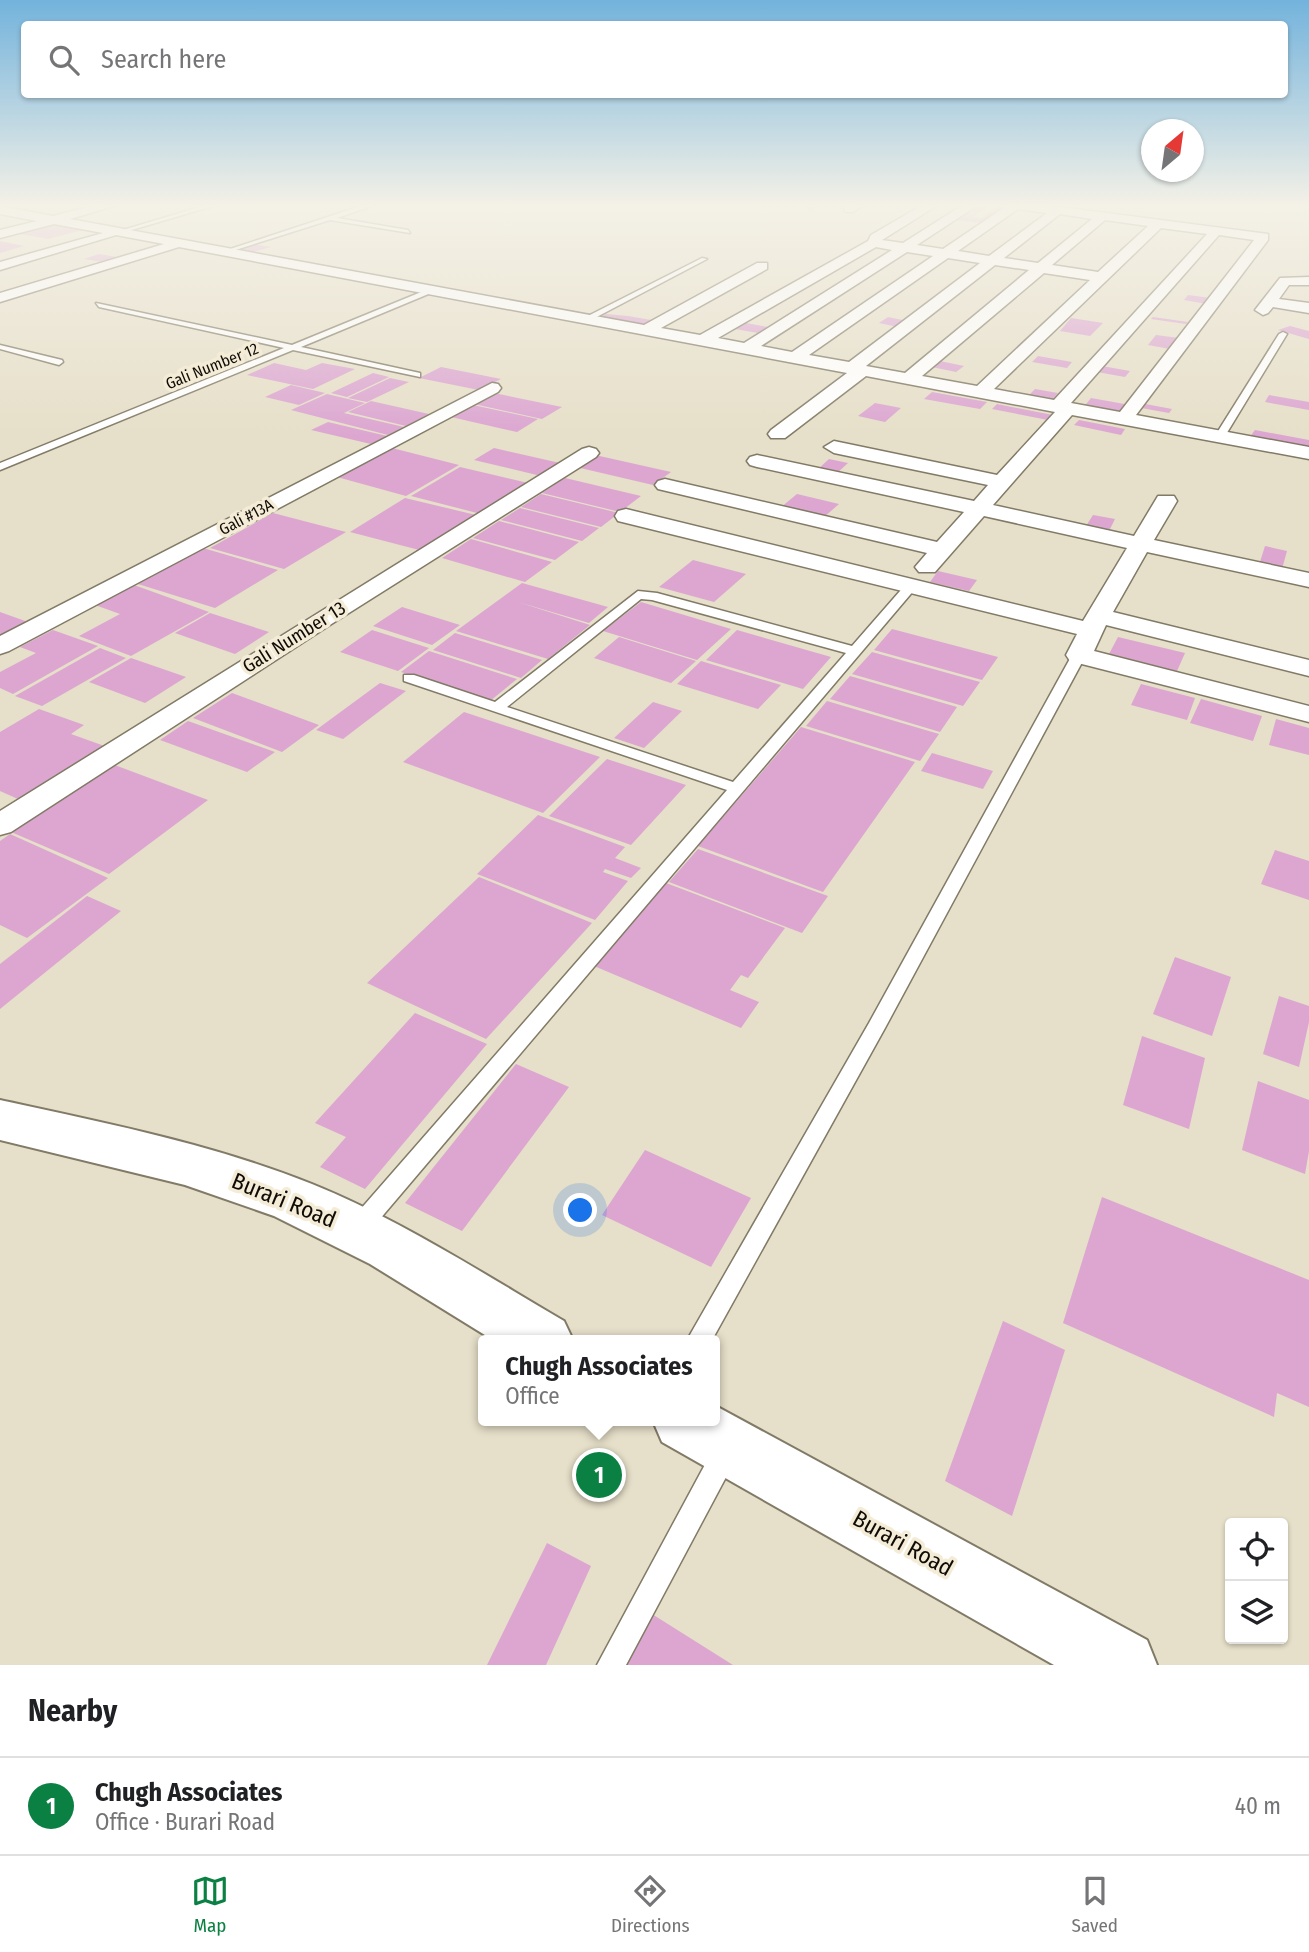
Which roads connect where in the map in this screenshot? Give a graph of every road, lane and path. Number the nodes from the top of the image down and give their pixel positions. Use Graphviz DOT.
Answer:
graph roads {
  1 [pos="58,281"];
  2 [pos="382,281"];
  3 [pos="661,281"];
  4 [pos="735,281"];
  5 [pos="808,281"];
  6 [pos="854,281"];
  7 [pos="907,281"];
  8 [pos="967,281"];
  9 [pos="1025,281"];
  10 [pos="1098,281"];
  11 [pos="1173,281"];
  12 [pos="1230,281"];
  13 [pos="1286,281"];
  14 [pos="434,290"];
  15 [pos="1309,294"];
  16 [pos="0,298"];
  17 [pos="1270,301"];
  18 [pos="99,305"];
  19 [pos="1309,307"];
  20 [pos="586,319"];
  21 [pos="646,330"];
  22 [pos="1283,334"];
  23 [pos="702,341"];
  24 [pos="0,347"];
  25 [pos="294,348"];
  26 [pos="747,349"];
  27 [pos="794,358"];
  28 [pos="59,362"];
  29 [pos="856,370"];
  30 [pos="417,375"];
  31 [pos="907,380"];
  32 [pos="492,388"];
  33 [pos="980,393"];
  34 [pos="1063,408"];
  35 [pos="1124,419"];
  36 [pos="778,434"];
  37 [pos="1220,436"];
  38 [pos="834,447"];
  39 [pos="589,453"];
  40 [pos="1309,453"];
  41 [pos="757,461"];
  42 [pos="0,467"];
  43 [pos="1001,482"];
  44 [pos="665,485"];
  45 [pos="1166,501"];
  46 [pos="978,509"];
  47 [pos="626,516"];
  48 [pos="1142,544"];
  49 [pos="941,550"];
  50 [pos="1309,580"];
  51 [pos="911,586"];
  52 [pos="1095,623"];
  53 [pos="0,646"];
  54 [pos="855,651"];
  55 [pos="1079,656"];
  56 [pos="1309,668"];
  57 [pos="409,678"];
  58 [pos="497,708"];
  59 [pos="1309,714"];
  60 [pos="736,788"];
  61 [pos="0,825"];
  62 [pos="0,1120"];
  63 [pos="357,1231"];
  64 [pos="535,1335"];
  65 [pos="702,1335"];
  66 [pos="706,1434"];
  67 [pos="611,1665"];
  68 [pos="1122,1665"];
  1 -- 16 [label="street"];
  2 -- 14 [label="street"];
  3 -- 20 [label="lane"];
  4 -- 21 [label="street"];
  5 -- 23 [label="street"];
  6 -- 26 [label="street"];
  7 -- 27 [label="street"];
  8 -- 29 [label="street"];
  9 -- 31 [label="street"];
  10 -- 33 [label="street"];
  11 -- 34 [label="street"];
  12 -- 35 [label="street"];
  13 -- 17 [label="street"];
  14 -- 20 [label="street"];
  14 -- 25 [label="lane, Gali Number 12"];
  15 -- 17 [label="street"];
  17 -- 19 [label="street"];
  18 -- 25 [label="lane"];
  20 -- 21 [label="street"];
  21 -- 23 [label="street"];
  22 -- 37 [label="lane"];
  23 -- 26 [label="street"];
  24 -- 28 [label="lane"];
  25 -- 30 [label="lane"];
  25 -- 42 [label="lane, Gali Number 12"];
  26 -- 27 [label="street"];
  27 -- 29 [label="street"];
  29 -- 31 [label="street"];
  29 -- 36 [label="street"];
  31 -- 33 [label="street"];
  32 -- 53 [label="street, Gali #13A"];
  33 -- 34 [label="street"];
  34 -- 35 [label="street"];
  34 -- 43 [label="street"];
  35 -- 37 [label="street"];
  37 -- 40 [label="street"];
  38 -- 43 [label="street"];
  39 -- 61 [label="street, Gali Number 13"];
  41 -- 46 [label="street"];
  43 -- 46 [label="street"];
  44 -- 49 [label="street"];
  45 -- 48 [label="street"];
  46 -- 48 [label="street"];
  46 -- 49 [label="street"];
  47 -- 51 [label="street"];
  48 -- 50 [label="street"];
  48 -- 52 [label="street"];
  49 -- 51 [label="street"];
  51 -- 52 [label="street"];
  51 -- 54 [label="lane"];
  52 -- 55 [label="street"];
  52 -- 56 [label="street"];
  54 -- 58 [label="lane"];
  54 -- 60 [label="lane"];
  55 -- 59 [label="street"];
  55 -- 65 [label="lane"];
  57 -- 58 [label="lane"];
  58 -- 60 [label="lane"];
  60 -- 63 [label="lane"];
  62 -- 63 [label="main road, Burari Road"];
  63 -- 64 [label="main road, Burari Road"];
  66 -- 67 [label="lane"];
  66 -- 68 [label="main road, Burari Road"];
}
